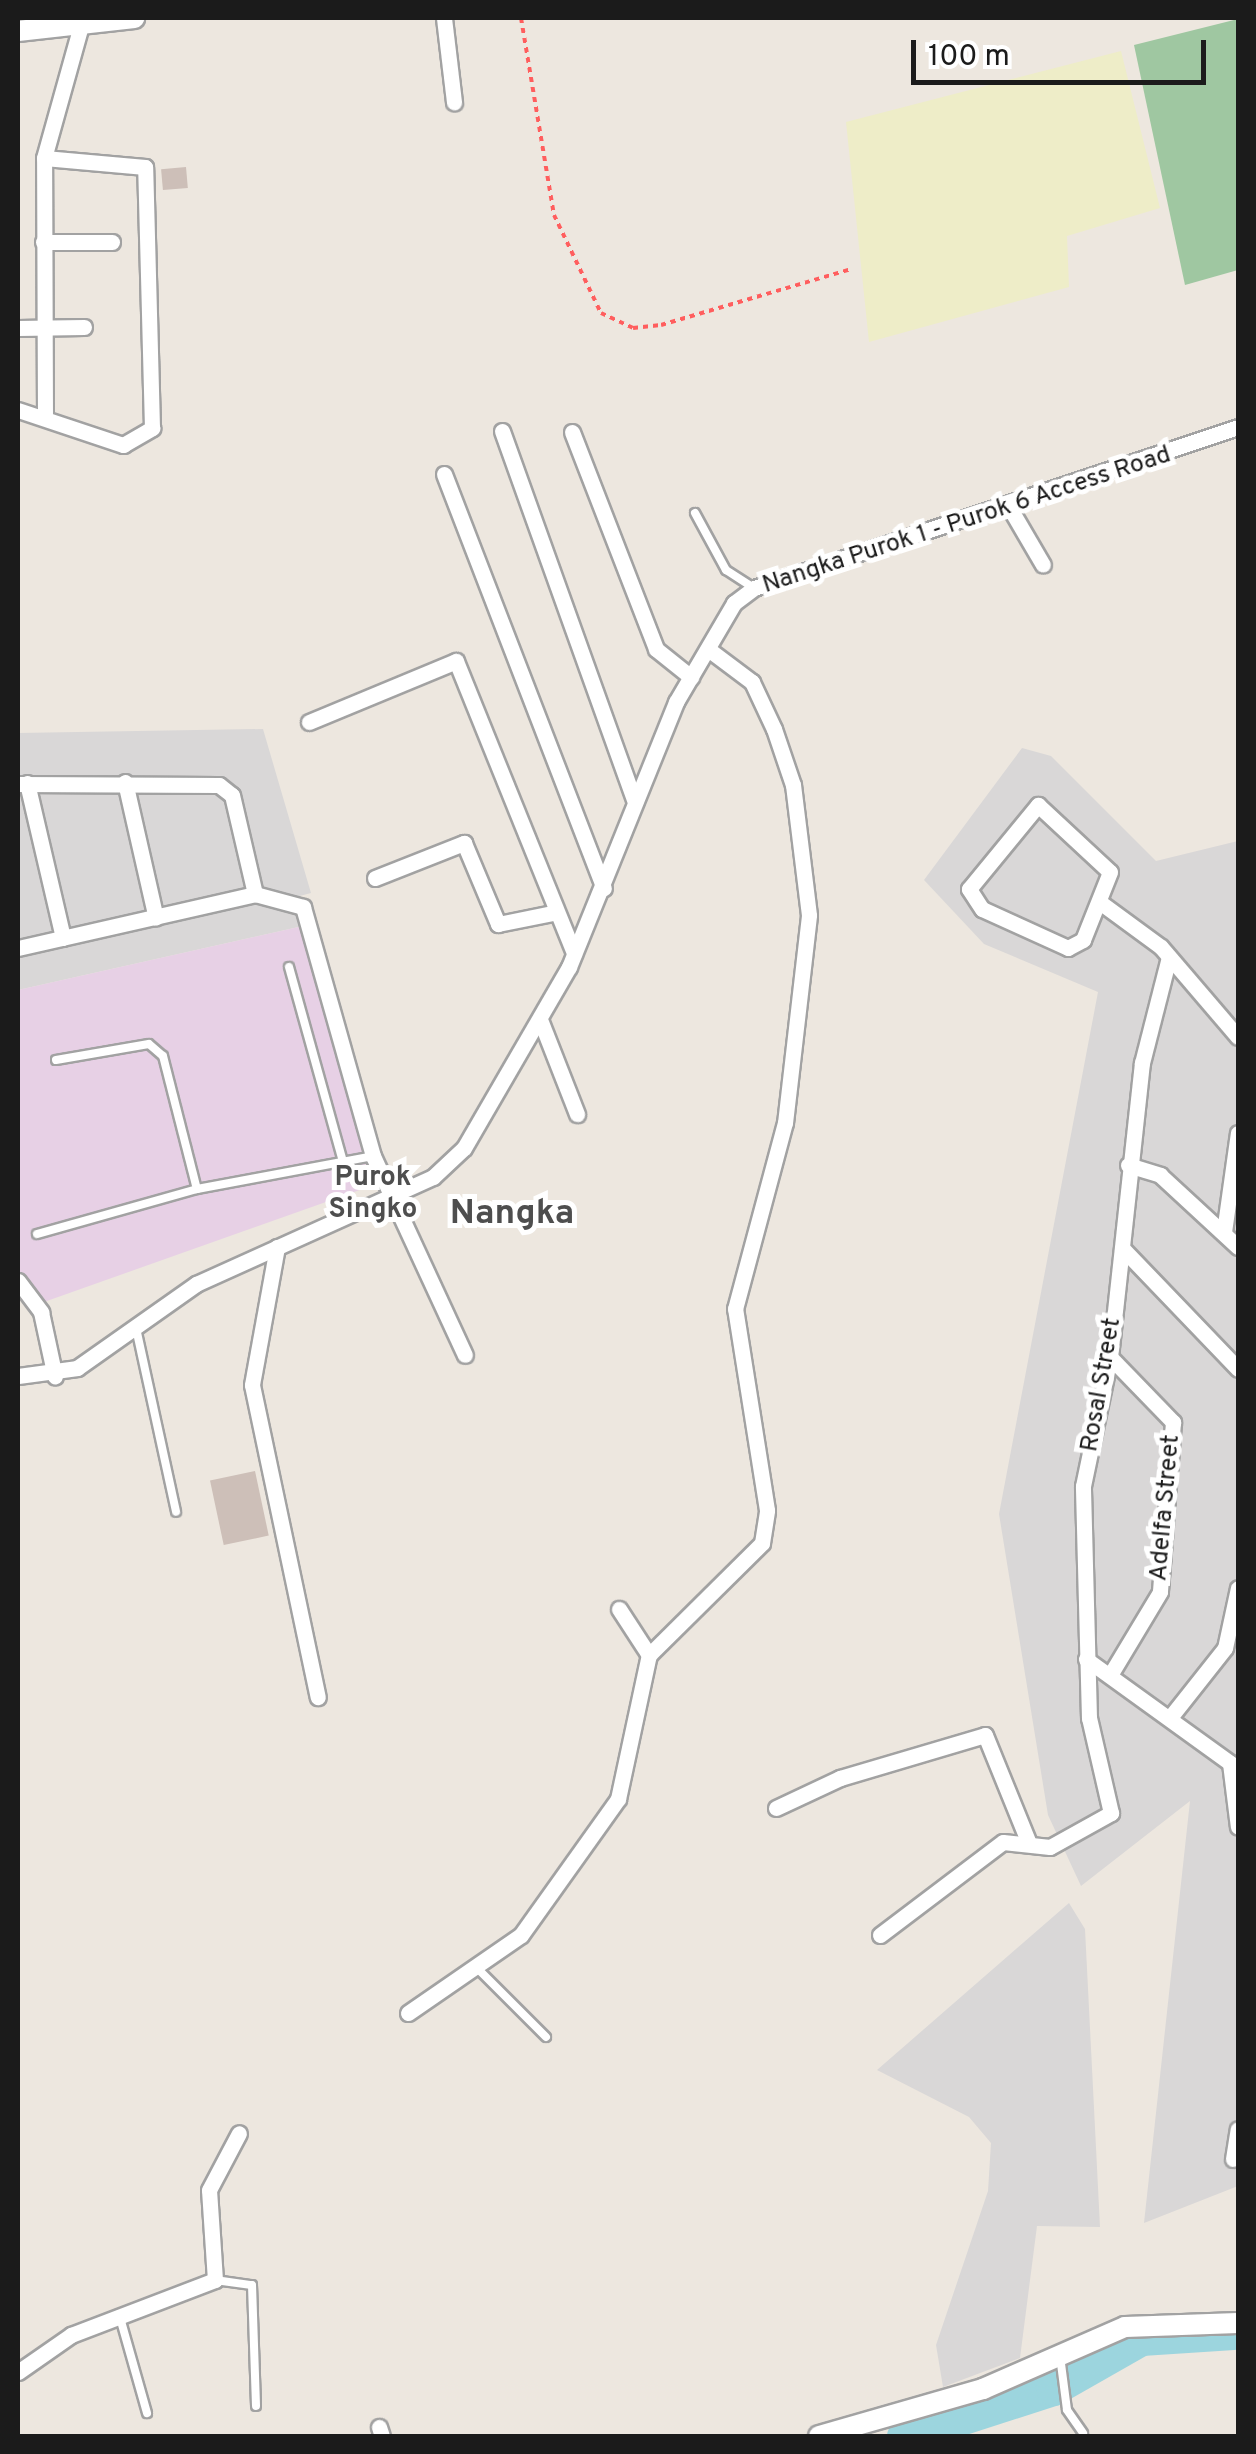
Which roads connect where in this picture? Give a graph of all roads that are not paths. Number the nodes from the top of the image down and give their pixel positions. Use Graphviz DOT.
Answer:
graph roads {
  1 [pos="134,18"];
  2 [pos="444,18"];
  3 [pos="82,21"];
  4 [pos="18,30"];
  5 [pos="454,102"];
  6 [pos="44,158"];
  7 [pos="43,242"];
  8 [pos="112,242"];
  9 [pos="84,327"];
  10 [pos="18,328"];
  11 [pos="45,328"];
  12 [pos="18,410"];
  13 [pos="45,418"];
  14 [pos="1238,427"];
  15 [pos="502,430"];
  16 [pos="572,432"];
  17 [pos="444,474"];
  18 [pos="1008,504"];
  19 [pos="695,513"];
  20 [pos="1043,565"];
  21 [pos="754,588"];
  22 [pos="708,649"];
  23 [pos="691,676"];
  24 [pos="309,722"];
  25 [pos="125,782"];
  26 [pos="22,784"];
  27 [pos="634,800"];
  28 [pos="375,878"];
  29 [pos="604,888"];
  30 [pos="255,894"];
  31 [pos="1101,903"];
  32 [pos="552,913"];
  33 [pos="156,918"];
  34 [pos="63,938"];
  35 [pos="18,948"];
  36 [pos="574,953"];
  37 [pos="1169,957"];
  38 [pos="289,968"];
  39 [pos="542,1022"];
  40 [pos="1237,1035"];
  41 [pos="56,1060"];
  42 [pos="577,1114"];
  43 [pos="1238,1133"];
  44 [pos="373,1156"];
  45 [pos="343,1162"];
  46 [pos="1128,1166"];
  47 [pos="197,1189"];
  48 [pos="393,1195"];
  49 [pos="1224,1232"];
  50 [pos="37,1234"];
  51 [pos="277,1247"];
  52 [pos="1238,1247"];
  53 [pos="1123,1249"];
  54 [pos="18,1280"];
  55 [pos="136,1328"];
  56 [pos="465,1355"];
  57 [pos="1110,1357"];
  58 [pos="1238,1369"];
  59 [pos="18,1376"];
  60 [pos="55,1377"];
  61 [pos="176,1512"];
  62 [pos="1238,1588"];
  63 [pos="619,1608"];
  64 [pos="649,1655"];
  65 [pos="1086,1660"];
  66 [pos="1112,1672"];
  67 [pos="318,1697"];
  68 [pos="1172,1715"];
  69 [pos="1234,1759"];
  70 [pos="776,1808"];
  71 [pos="1238,1827"];
  72 [pos="1028,1841"];
  73 [pos="880,1935"];
  74 [pos="476,1968"];
  75 [pos="408,2013"];
  76 [pos="546,2038"];
  77 [pos="1238,2129"];
  78 [pos="239,2134"];
  79 [pos="1233,2158"];
  80 [pos="216,2280"];
  81 [pos="119,2314"];
  82 [pos="1238,2323"];
  83 [pos="1060,2360"];
  84 [pos="18,2372"];
  85 [pos="256,2406"];
  86 [pos="146,2413"];
  87 [pos="1083,2433"];
  88 [pos="820,2436"];
  1 -- 3 [label="street"];
  2 -- 5 [label="street"];
  3 -- 4 [label="street"];
  3 -- 6 [label="street"];
  6 -- 7 [label="street"];
  6 -- 13 [label="street"];
  7 -- 8 [label="street"];
  7 -- 11 [label="street"];
  9 -- 11 [label="street"];
  10 -- 11 [label="street"];
  11 -- 13 [label="street"];
  12 -- 13 [label="street"];
  14 -- 18 [label="street, Nangka Purok 1 - Purok 6 Access Road"];
  15 -- 27 [label="street"];
  16 -- 23 [label="street"];
  17 -- 29 [label="street"];
  18 -- 20 [label="street"];
  18 -- 21 [label="street, Nangka Purok 1 - Purok 6 Access Road"];
  19 -- 21 [label="lane"];
  21 -- 22 [label="street, Nangka Purok 1 - Purok 6 Access Road"];
  22 -- 23 [label="street, Nangka Purok 1 - Purok 6 Access Road"];
  22 -- 64 [label="street"];
  23 -- 27 [label="street, Nangka Purok 1 - Purok 6 Access Road"];
  24 -- 32 [label="street"];
  25 -- 26 [label="street"];
  25 -- 30 [label="street"];
  25 -- 33 [label="street"];
  26 -- 34 [label="street"];
  27 -- 29 [label="street, Nangka Purok 1 - Purok 6 Access Road"];
  28 -- 32 [label="street"];
  29 -- 36 [label="street, Nangka Purok 1 - Purok 6 Access Road"];
  30 -- 33 [label="street"];
  30 -- 44 [label="street"];
  31 -- 31 [label="street"];
  31 -- 37 [label="street"];
  32 -- 36 [label="street"];
  33 -- 34 [label="street"];
  34 -- 35 [label="street"];
  36 -- 39 [label="street, Nangka Purok 1 - Purok 6 Access Road"];
  37 -- 40 [label="street"];
  37 -- 46 [label="street, Rosal Street"];
  38 -- 45 [label="lane"];
  39 -- 42 [label="street"];
  39 -- 48 [label="street, Nangka Purok 1 - Purok 6 Access Road"];
  41 -- 47 [label="lane"];
  43 -- 49 [label="street"];
  44 -- 45 [label="lane"];
  44 -- 48 [label="street"];
  45 -- 47 [label="lane"];
  46 -- 49 [label="street"];
  46 -- 53 [label="street, Rosal Street"];
  47 -- 50 [label="lane"];
  48 -- 51 [label="street, Nangka Purok 1 - Purok 6 Access Road"];
  48 -- 56 [label="street"];
  49 -- 52 [label="street"];
  51 -- 55 [label="street, Nangka Purok 1 - Purok 6 Access Road"];
  51 -- 67 [label="street"];
  53 -- 57 [label="street, Rosal Street"];
  53 -- 58 [label="street"];
  54 -- 60 [label="street"];
  55 -- 60 [label="street, Nangka Purok 1 - Purok 6 Access Road"];
  55 -- 61 [label="lane"];
  57 -- 65 [label="street, Rosal Street"];
  57 -- 66 [label="street, Adelfa Street"];
  59 -- 60 [label="street"];
  62 -- 68 [label="street"];
  63 -- 64 [label="street"];
  64 -- 74 [label="street"];
  65 -- 66 [label="street"];
  65 -- 72 [label="street, Rosal Street"];
  66 -- 68 [label="street"];
  68 -- 69 [label="street"];
  69 -- 71 [label="street"];
  70 -- 72 [label="street"];
  72 -- 73 [label="street"];
  74 -- 75 [label="street"];
  74 -- 76 [label="lane"];
  77 -- 79 [label="street"];
  78 -- 80 [label="street"];
  80 -- 81 [label="street"];
  80 -- 85 [label="lane"];
  81 -- 84 [label="street"];
  81 -- 86 [label="lane"];
  82 -- 83 [label="street"];
  83 -- 87 [label="lane"];
  83 -- 88 [label="street"];
}
